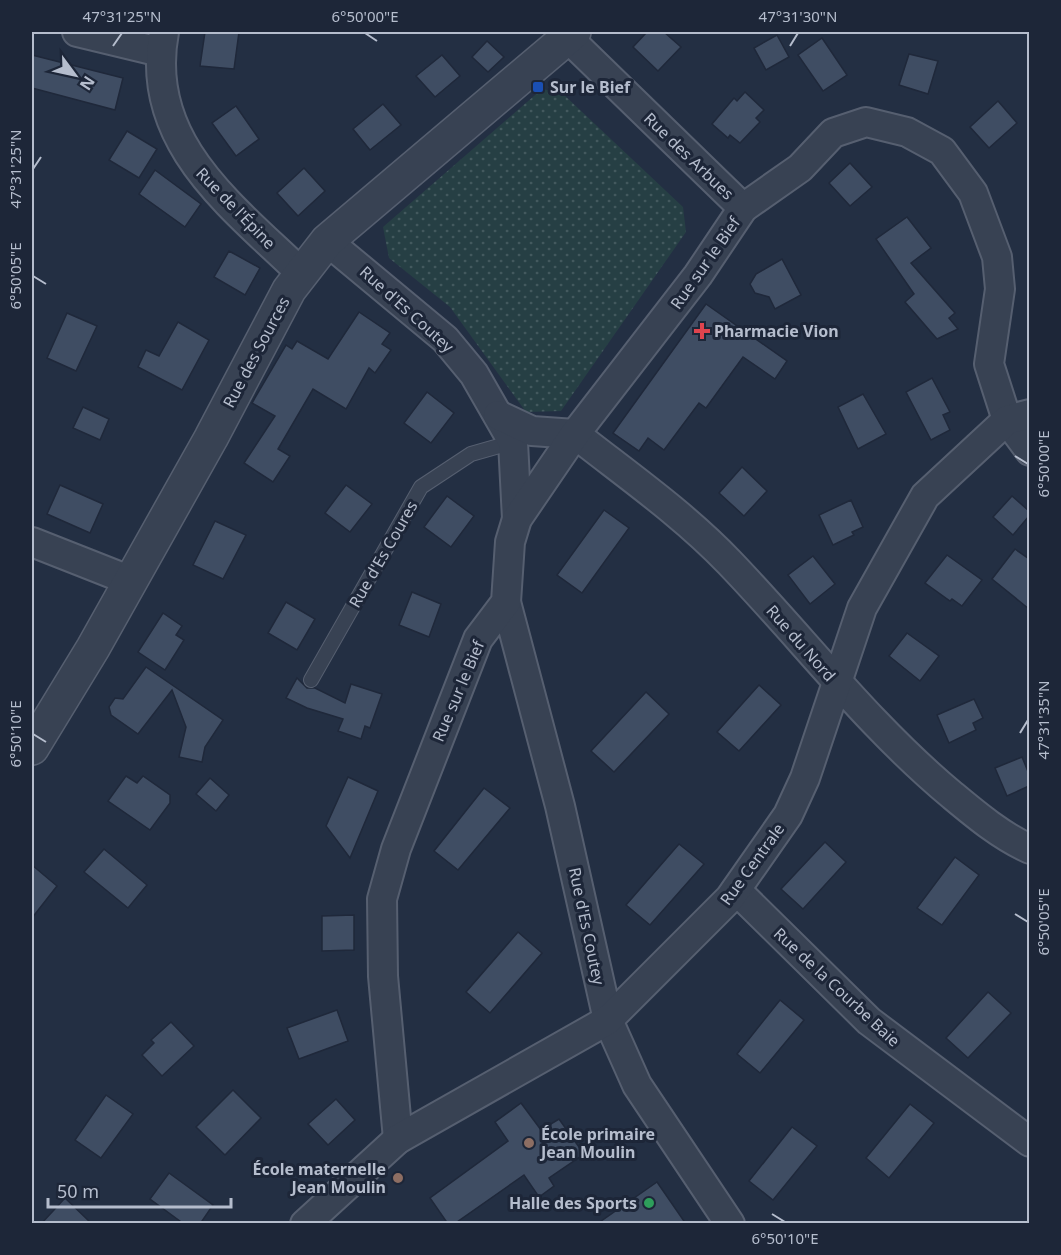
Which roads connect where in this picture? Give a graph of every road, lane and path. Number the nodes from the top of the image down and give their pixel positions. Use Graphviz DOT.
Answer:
graph roads {
  1 [pos="77,32"];
  2 [pos="571,35"];
  3 [pos="162,42"];
  4 [pos="743,208"];
  5 [pos="327,241"];
  6 [pos="302,274"];
  7 [pos="498,415"];
  8 [pos="1018,417"];
  9 [pos="575,434"];
  10 [pos="513,442"];
  11 [pos="1029,451"];
  12 [pos="517,519"];
  13 [pos="32,542"];
  14 [pos="131,581"];
  15 [pos="506,603"];
  16 [pos="311,680"];
  17 [pos="836,683"];
  18 [pos="32,748"];
  19 [pos="1029,849"];
  20 [pos="736,890"];
  21 [pos="608,1020"];
  22 [pos="398,1139"];
  23 [pos="1029,1142"];
  24 [pos="305,1224"];
  25 [pos="730,1224"];
  1 -- 3 [label="street"];
  2 -- 4 [label="street, Rue des Arbues"];
  2 -- 5 [label="street, Rue des Sources"];
  3 -- 6 [label="street, Rue de l'Épine"];
  4 -- 8 [label="street, Rue des Arbues"];
  4 -- 9 [label="street, Rue sur le Bief"];
  5 -- 6 [label="street, Rue des Sources"];
  5 -- 7 [label="street, Rue d'Es Coutey"];
  6 -- 14 [label="street, Rue des Sources"];
  7 -- 9 [label="street"];
  7 -- 10 [label="street, Rue d'Es Coutey"];
  8 -- 11 [label="street, Rue des Arbues"];
  8 -- 17 [label="street, Rue Centrale"];
  9 -- 12 [label="street, Rue sur le Bief"];
  9 -- 17 [label="street, Rue du Nord"];
  10 -- 12 [label="street, Rue d'Es Coutey"];
  10 -- 16 [label="lane, Rue d'Es Coures"];
  12 -- 15 [label="street, Rue sur le Bief"];
  13 -- 14 [label="street"];
  14 -- 18 [label="street, Rue des Sources"];
  15 -- 21 [label="street, Rue d'Es Coutey"];
  15 -- 22 [label="street, Rue sur le Bief"];
  17 -- 19 [label="street, Rue du Nord"];
  17 -- 20 [label="street, Rue Centrale"];
  20 -- 21 [label="street, Rue Centrale"];
  20 -- 23 [label="street, Rue de la Courbe Baie"];
  21 -- 22 [label="street, Rue Centrale"];
  21 -- 25 [label="street, Rue d'Es Coutey"];
  22 -- 24 [label="street, Rue Centrale"];
}
